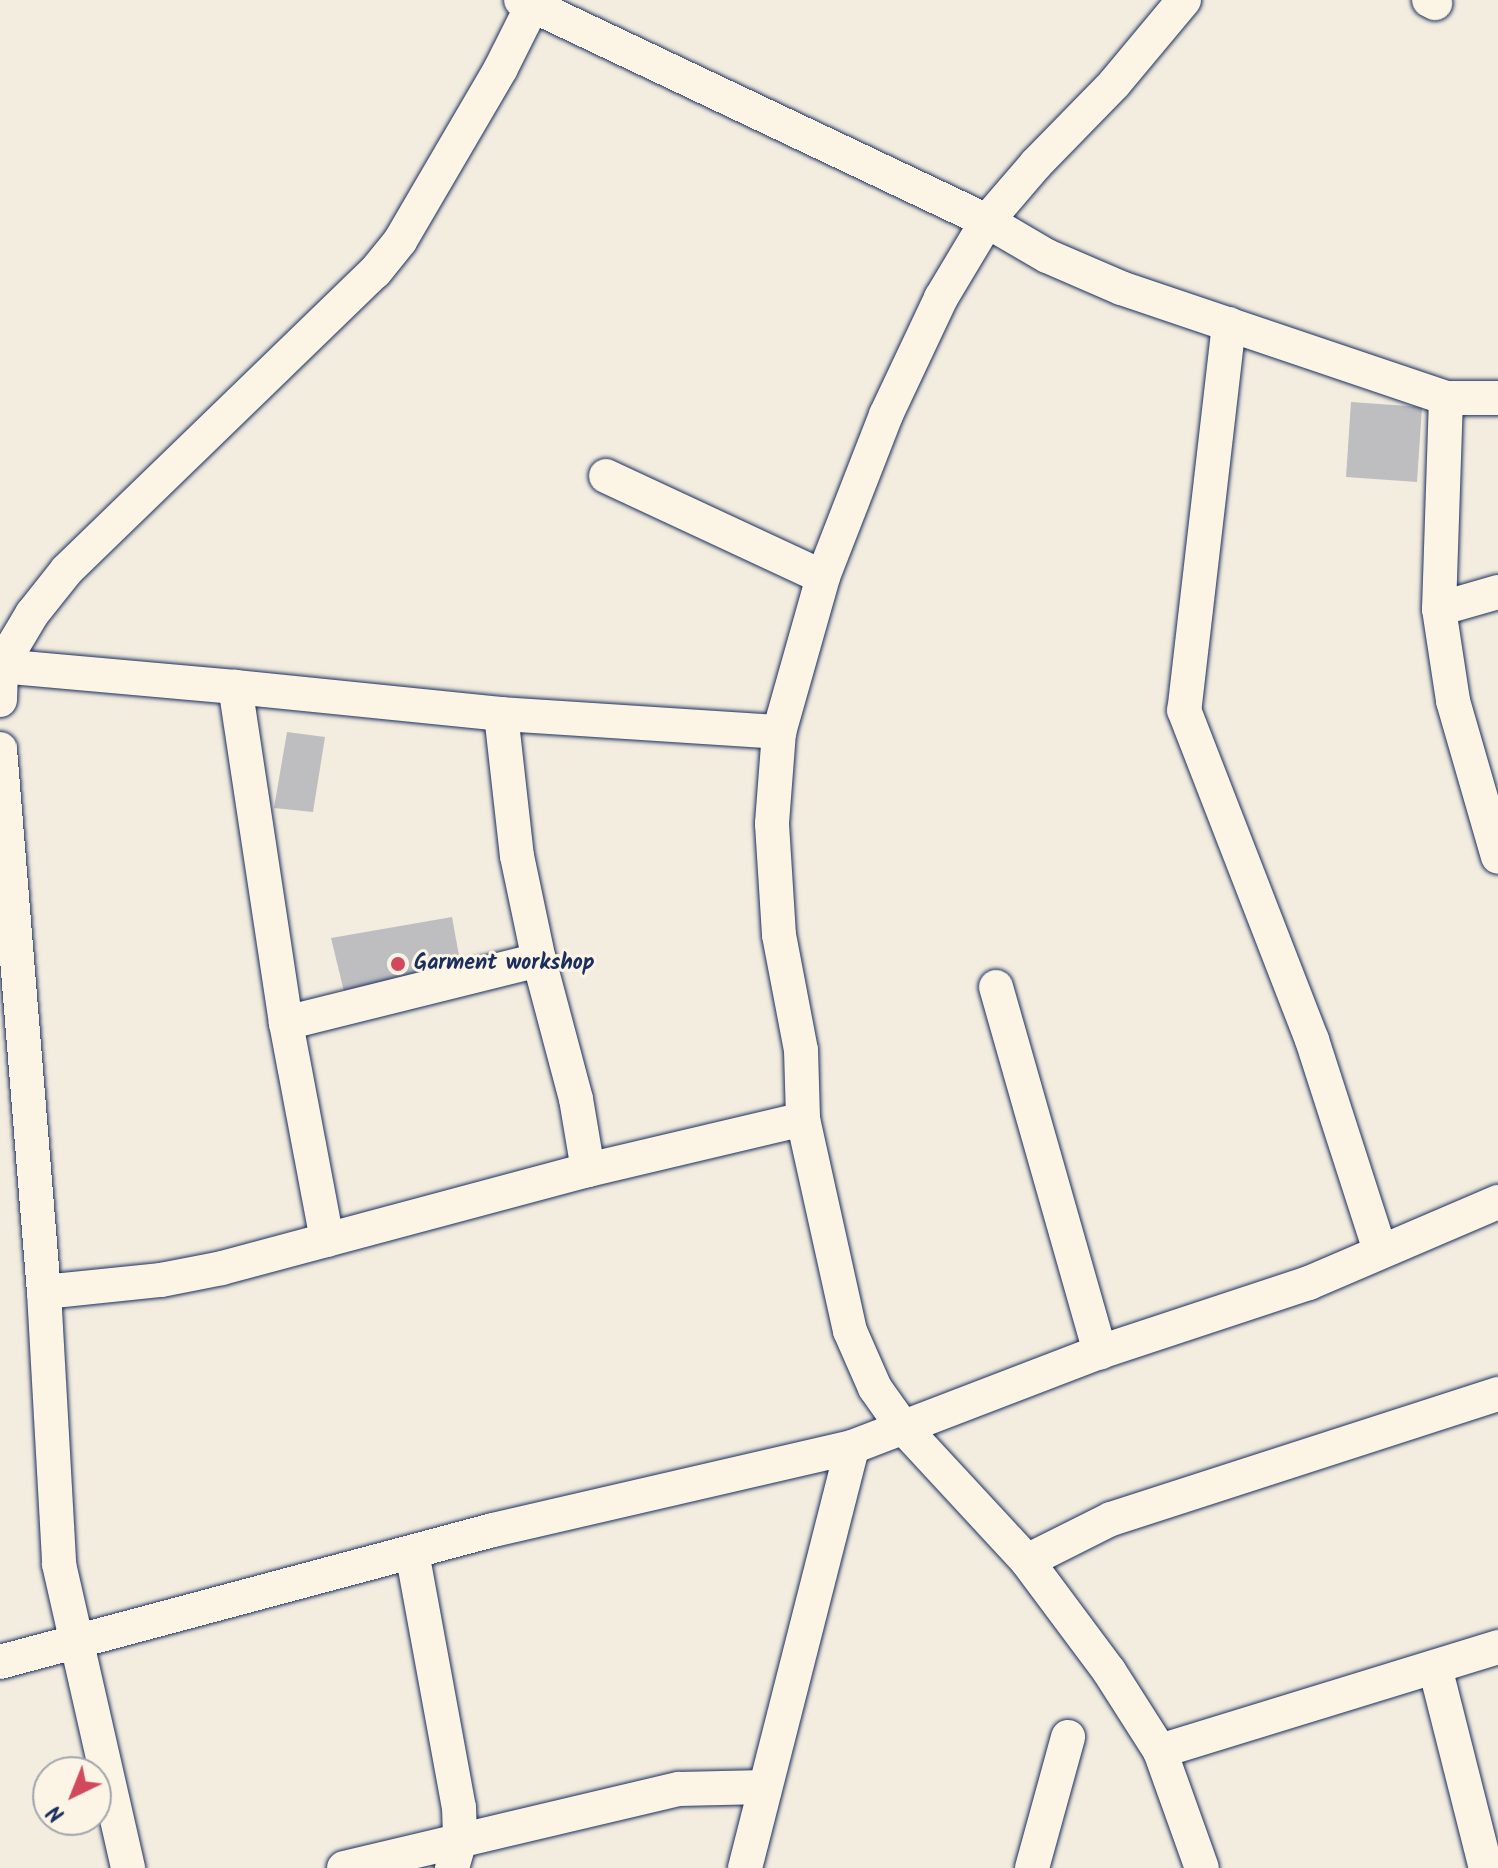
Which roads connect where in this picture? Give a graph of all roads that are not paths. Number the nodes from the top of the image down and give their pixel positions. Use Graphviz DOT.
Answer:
graph roads {
  1 [pos="1184,0"];
  2 [pos="530,2"];
  3 [pos="987,221"];
  4 [pos="1229,324"];
  5 [pos="1446,398"];
  6 [pos="1498,398"];
  7 [pos="606,476"];
  8 [pos="823,577"];
  9 [pos="1498,592"];
  10 [pos="1439,609"];
  11 [pos="1,666"];
  12 [pos="235,687"];
  13 [pos="0,700"];
  14 [pos="501,714"];
  15 [pos="779,732"];
  16 [pos="0,749"];
  17 [pos="1498,857"];
  18 [pos="539,960"];
  19 [pos="996,987"];
  20 [pos="286,1023"];
  21 [pos="803,1119"];
  22 [pos="588,1170"];
  23 [pos="1498,1202"];
  24 [pos="327,1240"];
  25 [pos="1380,1251"];
  26 [pos="44,1292"];
  27 [pos="1100,1352"];
  28 [pos="1498,1394"];
  29 [pos="902,1426"];
  30 [pos="852,1447"];
  31 [pos="412,1552"];
  32 [pos="1027,1561"];
  33 [pos="74,1643"];
  34 [pos="1498,1647"];
  35 [pos="0,1662"];
  36 [pos="1435,1667"];
  37 [pos="1068,1737"];
  38 [pos="1160,1751"];
  39 [pos="765,1787"];
  40 [pos="456,1854"];
  41 [pos="128,1868"];
  42 [pos="344,1868"];
  43 [pos="745,1868"];
  44 [pos="1032,1868"];
  45 [pos="1202,1868"];
  46 [pos="1486,1868"];
  1 -- 3 [label="street"];
  2 -- 3 [label="street"];
  2 -- 11 [label="street"];
  3 -- 4 [label="street"];
  3 -- 8 [label="street"];
  4 -- 5 [label="street"];
  4 -- 25 [label="street"];
  5 -- 6 [label="street"];
  5 -- 10 [label="street"];
  7 -- 8 [label="street"];
  8 -- 15 [label="street"];
  9 -- 10 [label="street"];
  10 -- 17 [label="street"];
  11 -- 12 [label="street"];
  11 -- 13 [label="street"];
  12 -- 14 [label="street"];
  12 -- 20 [label="street"];
  14 -- 15 [label="street"];
  14 -- 18 [label="street"];
  15 -- 21 [label="street"];
  16 -- 26 [label="street"];
  18 -- 20 [label="street"];
  18 -- 22 [label="street"];
  19 -- 27 [label="street"];
  20 -- 24 [label="street"];
  21 -- 22 [label="street"];
  21 -- 29 [label="street"];
  22 -- 24 [label="street"];
  23 -- 25 [label="street"];
  24 -- 26 [label="street"];
  25 -- 27 [label="street"];
  26 -- 33 [label="street"];
  27 -- 29 [label="street"];
  28 -- 32 [label="street"];
  29 -- 30 [label="street"];
  29 -- 32 [label="street"];
  30 -- 31 [label="street"];
  30 -- 39 [label="street"];
  31 -- 33 [label="street"];
  31 -- 40 [label="street"];
  32 -- 38 [label="street"];
  33 -- 35 [label="street"];
  33 -- 41 [label="street"];
  34 -- 36 [label="street"];
  36 -- 38 [label="street"];
  36 -- 46 [label="street"];
  37 -- 44 [label="street"];
  38 -- 45 [label="street"];
  39 -- 40 [label="street"];
  39 -- 43 [label="street"];
  40 -- 42 [label="street"];
}
